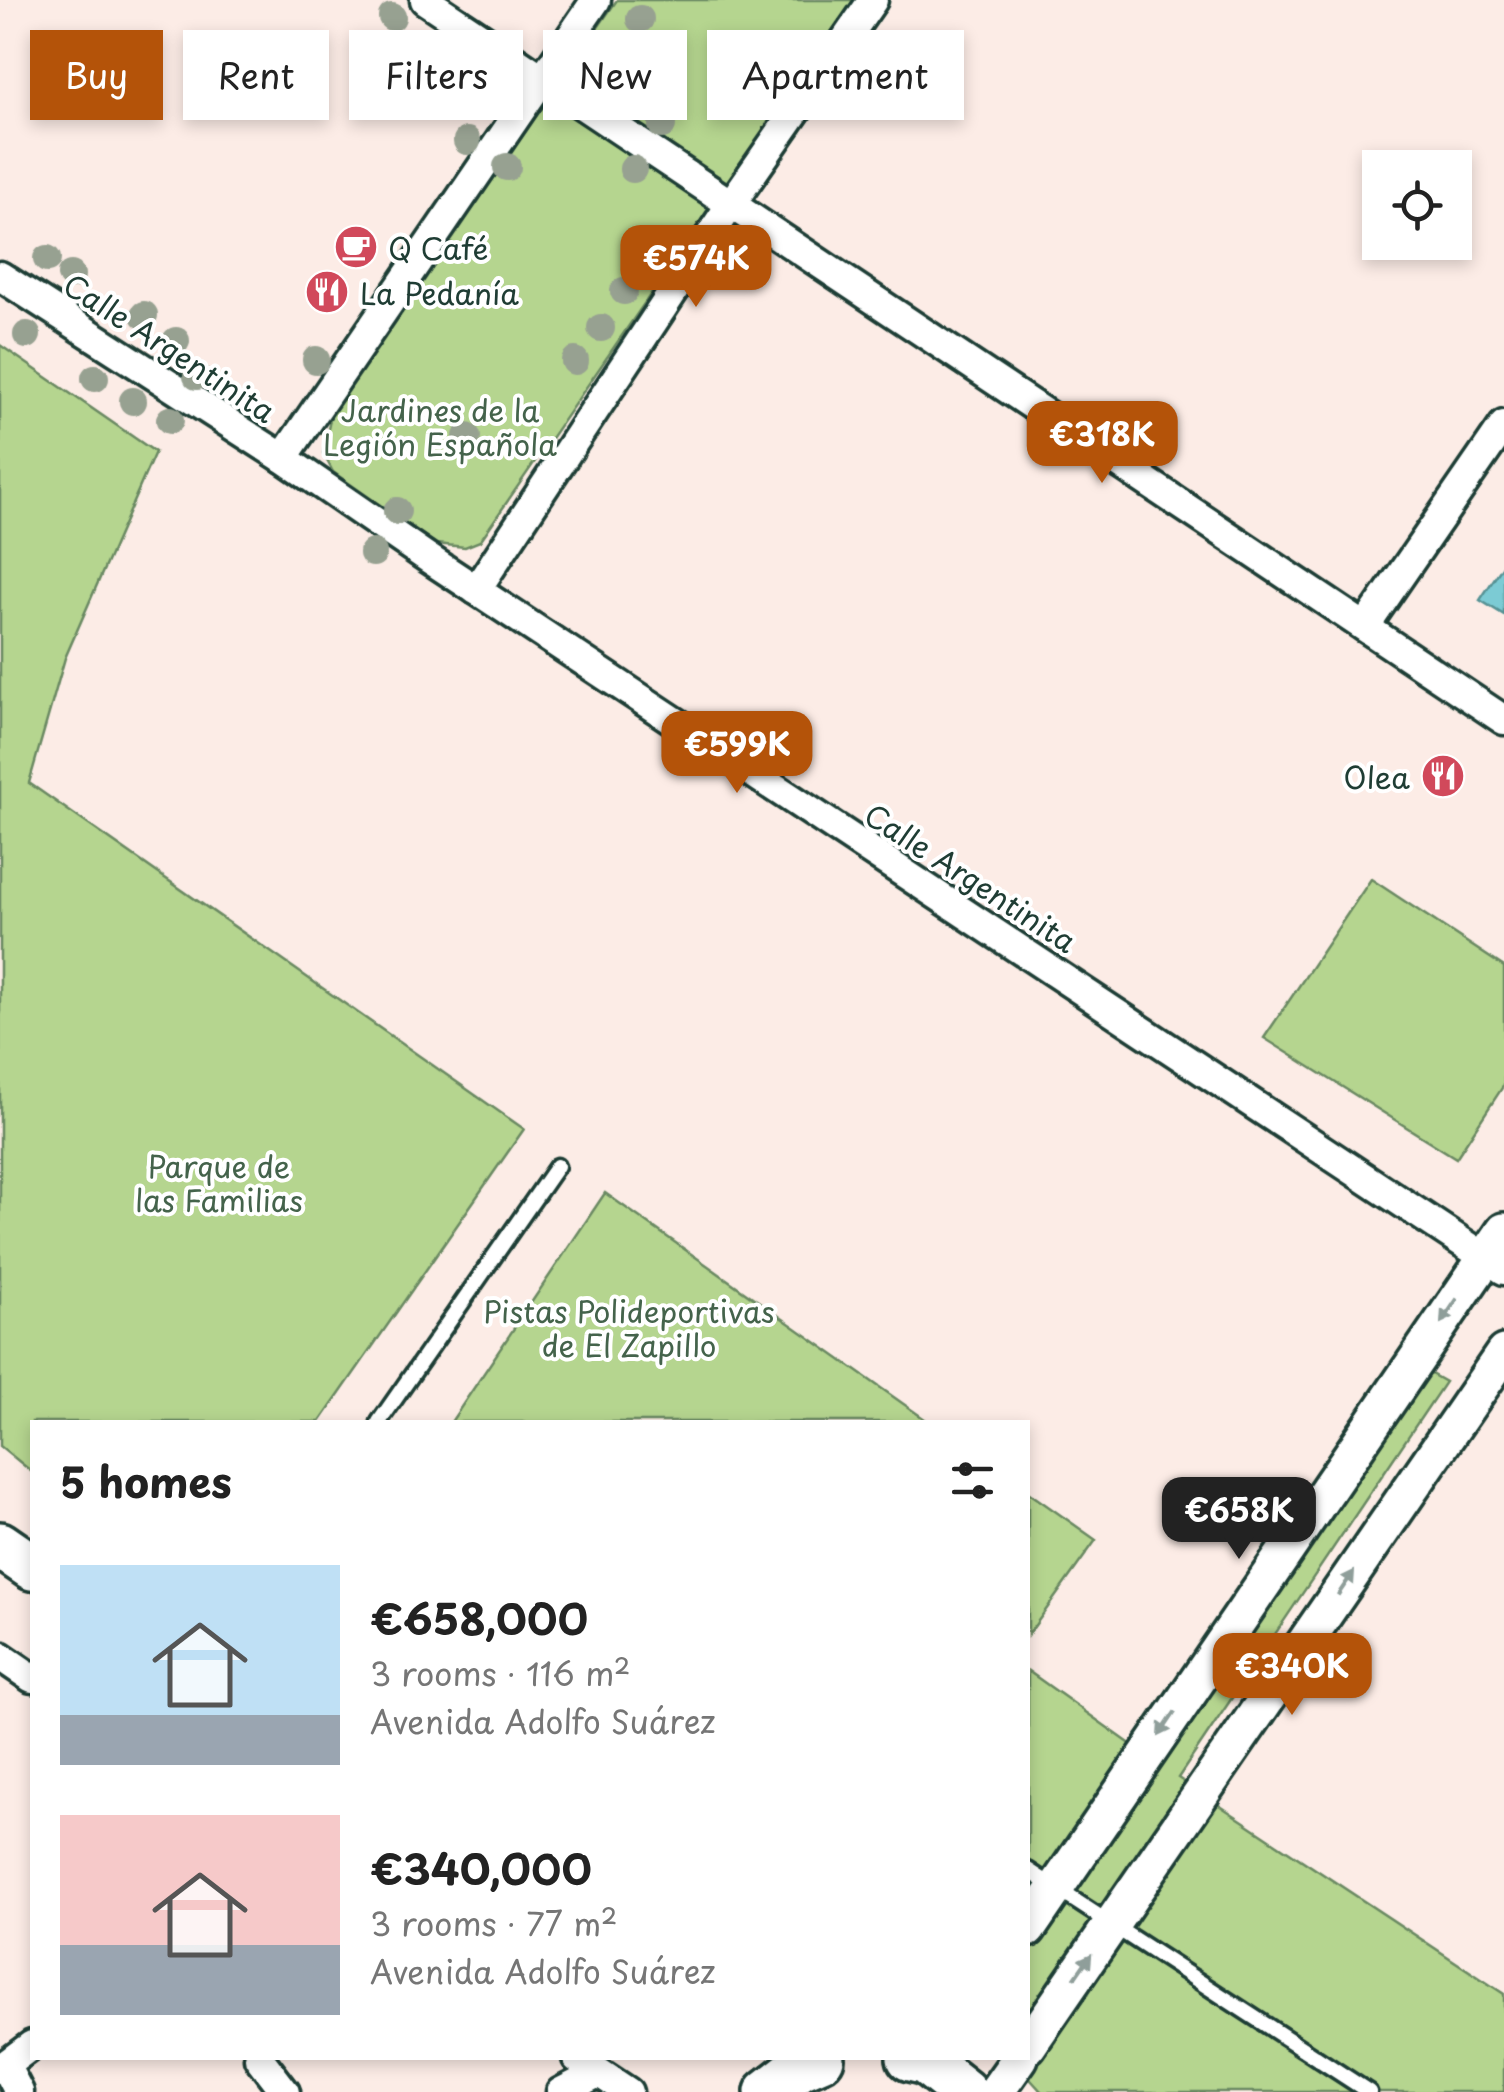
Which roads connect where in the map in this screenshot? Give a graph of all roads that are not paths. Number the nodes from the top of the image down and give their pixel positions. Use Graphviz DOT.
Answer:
graph roads {
  1 [pos="425,0"];
  2 [pos="596,0"];
  3 [pos="872,0"];
  4 [pos="542,78"];
  5 [pos="731,204"];
  6 [pos="0,276"];
  7 [pos="1504,424"];
  8 [pos="283,458"];
  9 [pos="476,590"];
  10 [pos="1365,627"];
  11 [pos="1504,720"];
  12 [pos="557,1166"];
  13 [pos="1498,1253"];
  14 [pos="1504,1353"];
  15 [pos="379,1420"];
  16 [pos="0,1545"];
  17 [pos="30,1566"];
  18 [pos="1041,1879"];
  19 [pos="1030,1921"];
  20 [pos="1112,1924"];
  21 [pos="1030,2043"];
  22 [pos="30,2047"];
  23 [pos="260,2060"];
  24 [pos="817,2060"];
  25 [pos="1019,2060"];
  26 [pos="588,2065"];
  27 [pos="3,2067"];
  28 [pos="775,2080"];
  29 [pos="18,2092"];
  30 [pos="285,2092"];
  31 [pos="561,2092"];
  32 [pos="628,2092"];
  33 [pos="996,2092"];
  34 [pos="1369,2092"];
  1 -- 4 [label="street"];
  2 -- 4 [label="street"];
  3 -- 5 [label="street"];
  4 -- 5 [label="street"];
  4 -- 8 [label="street"];
  5 -- 9 [label="street"];
  5 -- 10 [label="street"];
  6 -- 8 [label="street, Calle Argentinita"];
  7 -- 10 [label="street"];
  8 -- 9 [label="street, Calle Argentinita"];
  9 -- 13 [label="street, Calle Argentinita"];
  10 -- 11 [label="street"];
  12 -- 15 [label="lane"];
  13 -- 18 [label="street, one-way"];
  20 -- 14 [label="street, one-way"];
  16 -- 17 [label="main road"];
  18 -- 19 [label="street"];
  18 -- 20 [label="lane"];
  21 -- 20 [label="street, one-way"];
  20 -- 34 [label="lane"];
  22 -- 27 [label="street"];
  23 -- 30 [label="street"];
  24 -- 28 [label="main road"];
  25 -- 33 [label="street"];
  26 -- 31 [label="street"];
  26 -- 32 [label="street"];
  27 -- 29 [label="street"];
}
